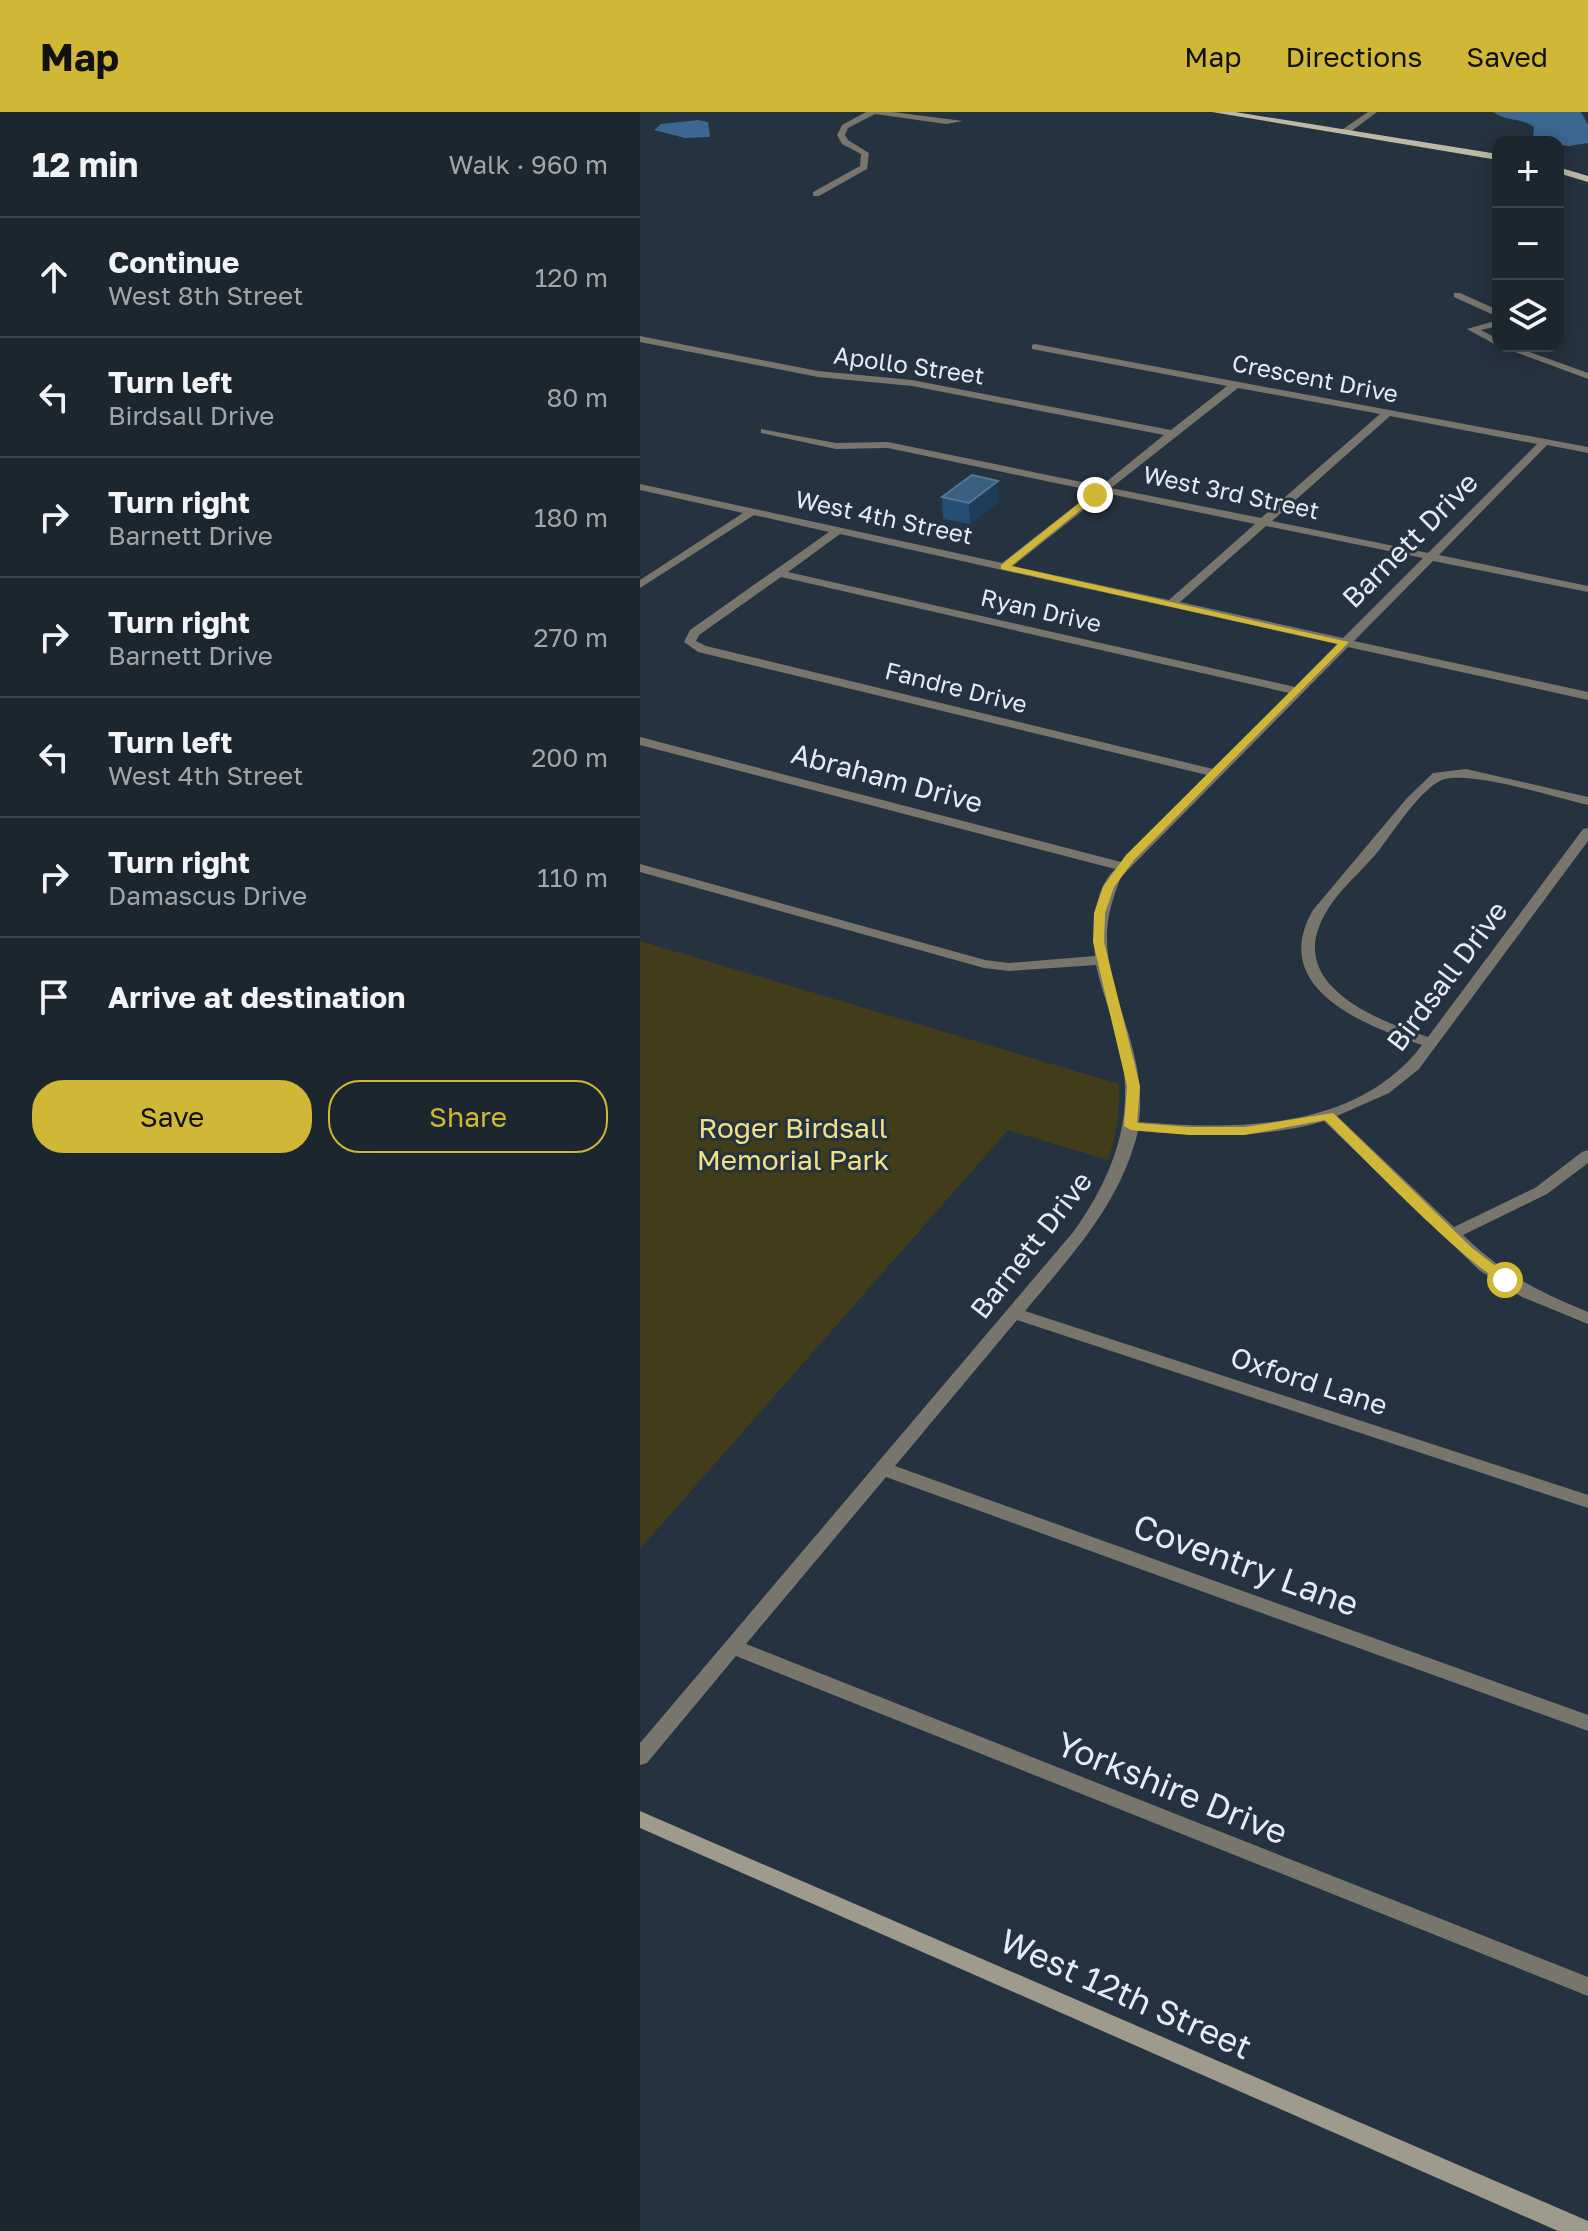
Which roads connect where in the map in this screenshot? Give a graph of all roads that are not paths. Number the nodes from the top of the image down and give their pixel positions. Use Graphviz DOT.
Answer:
graph roads {
  1 [pos="874,112"];
  2 [pos="1217,112"];
  3 [pos="1373,112"];
  4 [pos="959,121"];
  5 [pos="1346,131"];
  6 [pos="1492,156"];
  7 [pos="1564,172"];
  8 [pos="1588,179"];
  9 [pos="816,194"];
  10 [pos="1457,295"];
  11 [pos="1492,311"];
  12 [pos="1492,324"];
  13 [pos="640,339"];
  14 [pos="1492,340"];
  15 [pos="1035,347"];
  16 [pos="1521,352"];
  17 [pos="1588,376"];
  18 [pos="1236,384"];
  19 [pos="1387,413"];
  20 [pos="765,431"];
  21 [pos="882,433"];
  22 [pos="1173,434"];
  23 [pos="1544,442"];
  24 [pos="865,445"];
  25 [pos="1588,450"];
  26 [pos="640,487"];
  27 [pos="1103,489"];
  28 [pos="752,512"];
  29 [pos="1263,522"];
  30 [pos="838,531"];
  31 [pos="1430,556"];
  32 [pos="1004,567"];
  33 [pos="778,573"];
  34 [pos="640,585"];
  35 [pos="1588,589"];
  36 [pos="1171,604"];
  37 [pos="1344,642"];
  38 [pos="1295,691"];
  39 [pos="1588,696"];
  40 [pos="640,741"];
  41 [pos="1214,773"];
  42 [pos="1588,801"];
  43 [pos="1588,832"];
  44 [pos="1121,866"];
  45 [pos="640,868"];
  46 [pos="1102,960"];
  47 [pos="1432,1043"];
  48 [pos="1328,1116"];
  49 [pos="1131,1126"];
  50 [pos="1588,1155"];
  51 [pos="1450,1235"];
  52 [pos="1013,1313"];
  53 [pos="1588,1318"];
  54 [pos="881,1468"];
  55 [pos="1588,1502"];
  56 [pos="733,1647"];
  57 [pos="1588,1723"];
  58 [pos="640,1757"];
  59 [pos="640,1819"];
  60 [pos="1588,1987"];
  61 [pos="1584,2231"];
  1 -- 4 [label="street"];
  1 -- 9 [label="street"];
  2 -- 5 [label="main road"];
  3 -- 5 [label="street"];
  5 -- 6 [label="main road"];
  7 -- 8 [label="main road"];
  10 -- 11 [label="street"];
  12 -- 14 [label="street"];
  13 -- 22 [label="street, Apollo Street"];
  15 -- 18 [label="street, Crescent Drive"];
  16 -- 17 [label="street"];
  18 -- 19 [label="street, Crescent Drive"];
  18 -- 22 [label="street"];
  19 -- 23 [label="street, Crescent Drive"];
  19 -- 29 [label="street"];
  20 -- 24 [label="street, West 3rd Street"];
  21 -- 24 [label="street"];
  22 -- 27 [label="street"];
  23 -- 25 [label="street, Crescent Drive"];
  23 -- 31 [label="street, Barnett Drive"];
  24 -- 27 [label="street, West 3rd Street"];
  26 -- 28 [label="street, West 4th Street"];
  27 -- 29 [label="street, West 3rd Street"];
  27 -- 32 [label="street"];
  28 -- 30 [label="street, West 4th Street"];
  28 -- 34 [label="street"];
  29 -- 31 [label="street, West 3rd Street"];
  29 -- 36 [label="street"];
  30 -- 32 [label="street, West 4th Street"];
  30 -- 33 [label="street"];
  31 -- 35 [label="street, West 3rd Street"];
  31 -- 37 [label="street, Barnett Drive"];
  32 -- 36 [label="street, West 4th Street"];
  33 -- 38 [label="street, Ryan Drive"];
  33 -- 41 [label="street, Fandre Drive"];
  36 -- 37 [label="street, West 4th Street"];
  37 -- 38 [label="street, Barnett Drive"];
  37 -- 39 [label="street, West 4th Street"];
  38 -- 41 [label="street, Barnett Drive"];
  40 -- 44 [label="street, Abraham Drive"];
  41 -- 44 [label="street, Barnett Drive"];
  42 -- 47 [label="street"];
  43 -- 47 [label="street, Birdsall Drive"];
  44 -- 46 [label="street, Barnett Drive"];
  45 -- 46 [label="street"];
  46 -- 49 [label="street, Barnett Drive"];
  47 -- 48 [label="street, Birdsall Drive"];
  48 -- 49 [label="street, Birdsall Drive"];
  48 -- 51 [label="street"];
  49 -- 52 [label="street, Barnett Drive"];
  50 -- 51 [label="street"];
  51 -- 53 [label="street"];
  52 -- 54 [label="street, Barnett Drive"];
  52 -- 55 [label="street, Oxford Lane"];
  54 -- 56 [label="street, Barnett Drive"];
  54 -- 57 [label="street, Coventry Lane"];
  56 -- 58 [label="street, Barnett Drive"];
  56 -- 60 [label="street, Yorkshire Drive"];
  59 -- 61 [label="main road, West 12th Street"];
}
